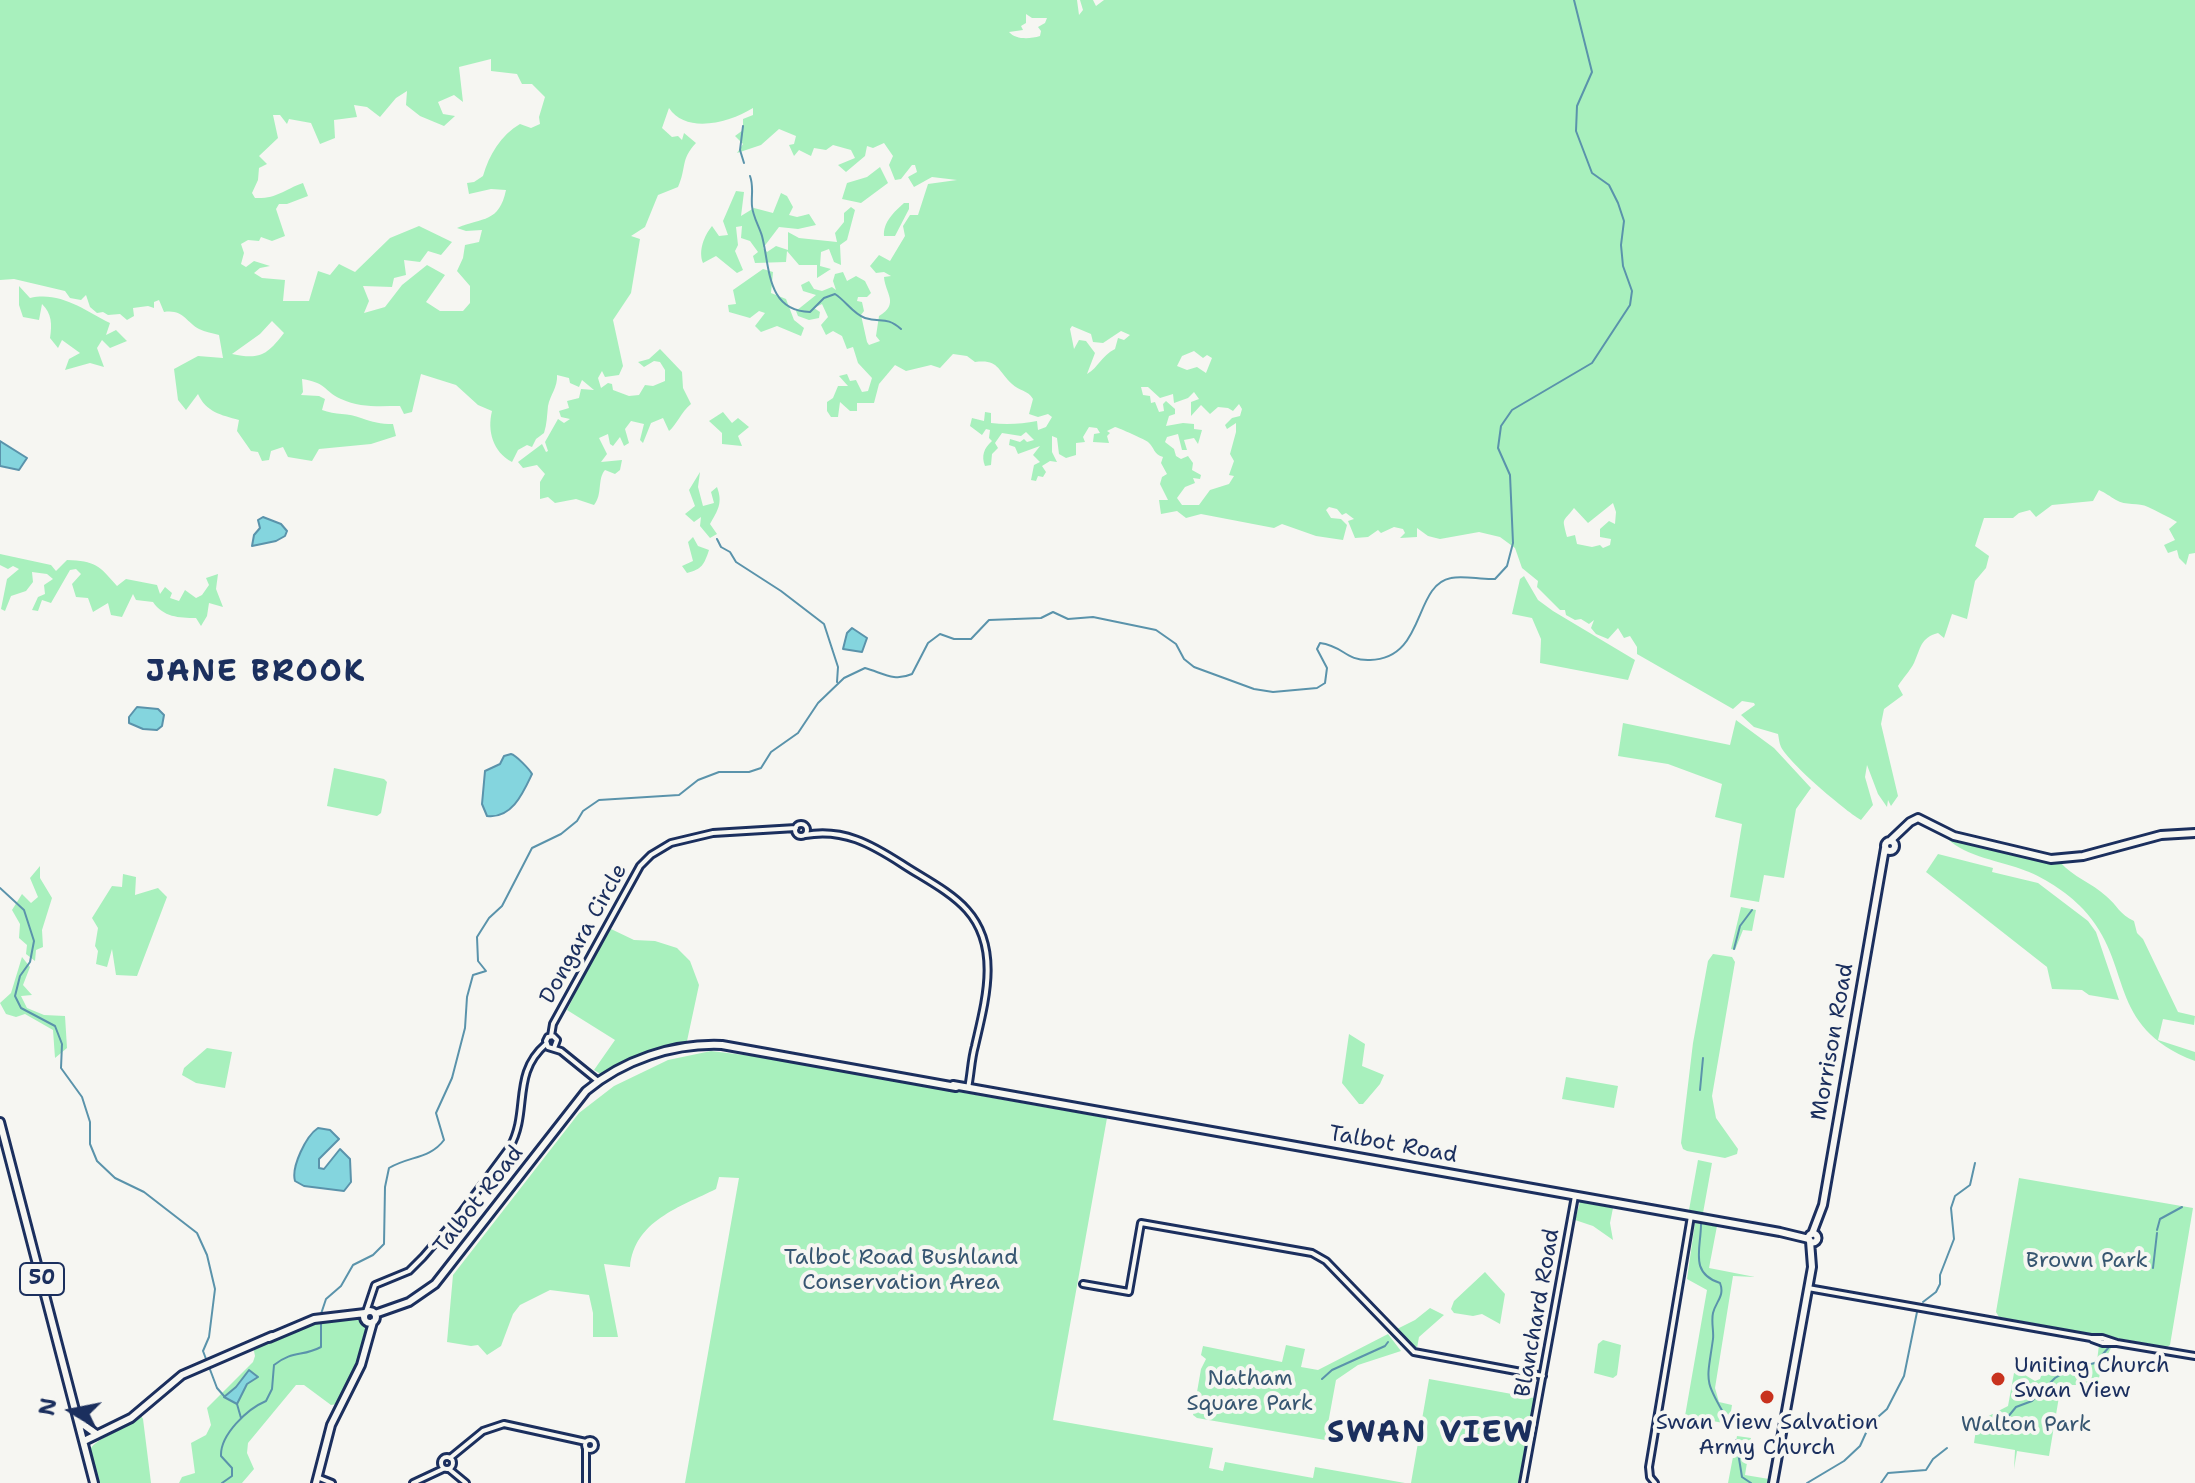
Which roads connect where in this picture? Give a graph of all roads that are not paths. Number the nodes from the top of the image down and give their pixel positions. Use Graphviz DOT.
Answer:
graph roads {
  1 [pos="806,828"];
  2 [pos="796,831"];
  3 [pos="818,833"];
  4 [pos="2195,833"];
  5 [pos="805,835"];
  6 [pos="553,1037"];
  7 [pos="551,1046"];
  8 [pos="598,1084"];
  9 [pos="967,1087"];
  10 [pos="0,1122"];
  11 [pos="1575,1196"];
  12 [pos="1691,1216"];
  13 [pos="1812,1238"];
  14 [pos="1083,1284"];
  15 [pos="1808,1288"];
  16 [pos="370,1317"];
  17 [pos="2195,1356"];
  18 [pos="1543,1376"];
  19 [pos="73,1397"];
  20 [pos="96,1434"];
  21 [pos="83,1439"];
  22 [pos="448,1464"];
  23 [pos="322,1482"];
  24 [pos="94,1483"];
  25 [pos="413,1483"];
  26 [pos="466,1483"];
  27 [pos="586,1483"];
  28 [pos="1523,1483"];
  29 [pos="1655,1483"];
  30 [pos="1773,1483"];
  1 -- 2 [label="street"];
  1 -- 3 [label="street"];
  1 -- 5 [label="street"];
  2 -- 5 [label="street"];
  2 -- 6 [label="street, Dongara Circle"];
  3 -- 5 [label="street"];
  3 -- 9 [label="street"];
  4 -- 13 [label="main road, Morrison Road"];
  6 -- 7 [label="street"];
  6 -- 7 [label="street"];
  7 -- 8 [label="street"];
  7 -- 16 [label="street"];
  8 -- 9 [label="main road, Talbot Road"];
  8 -- 16 [label="main road, Talbot Road"];
  9 -- 11 [label="main road, Talbot Road"];
  10 -- 19 [label="main road, 50"];
  11 -- 12 [label="main road, Talbot Road"];
  11 -- 18 [label="street, Blanchard Road"];
  12 -- 13 [label="main road, Talbot Road"];
  12 -- 29 [label="street"];
  13 -- 15 [label="main road, Morrison Road"];
  14 -- 18 [label="street"];
  15 -- 17 [label="street"];
  15 -- 30 [label="main road, Morrison Road"];
  16 -- 20 [label="main road, Talbot Road"];
  16 -- 23 [label="main road"];
  18 -- 28 [label="street, Blanchard Road"];
  19 -- 20 [label="main road"];
  19 -- 21 [label="main road, 50"];
  20 -- 21 [label="main road, Talbot Road"];
  21 -- 24 [label="main road, 50"];
  22 -- 25 [label="street"];
  22 -- 26 [label="street"];
  22 -- 27 [label="street"];
}
